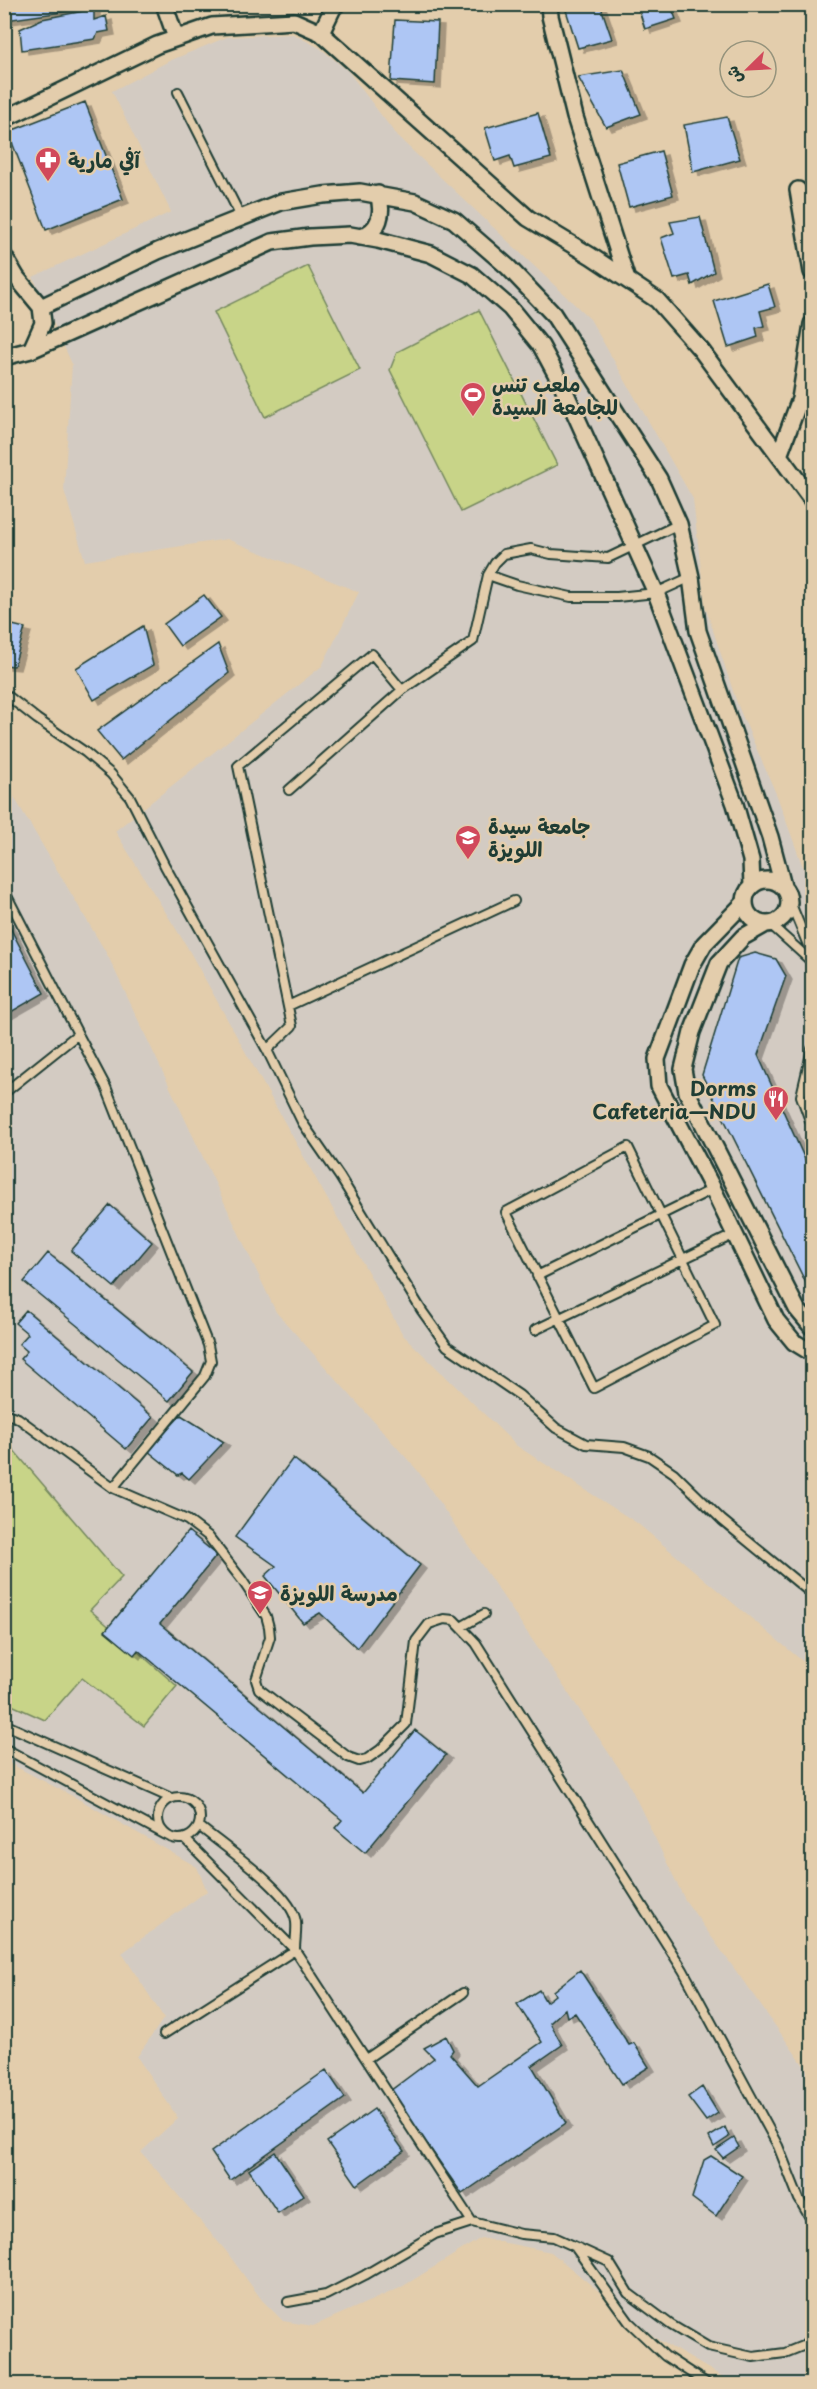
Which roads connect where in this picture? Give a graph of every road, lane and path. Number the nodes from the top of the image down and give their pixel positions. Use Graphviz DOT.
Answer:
graph roads {
  1 [pos="164,4"];
  2 [pos="337,4"];
  3 [pos="549,4"];
  4 [pos="321,33"];
  5 [pos="176,38"];
  6 [pos="178,92"];
  7 [pos="4,119"];
  8 [pos="798,190"];
  9 [pos="378,194"];
  10 [pos="240,217"];
  11 [pos="360,237"];
  12 [pos="4,256"];
  13 [pos="813,272"];
  14 [pos="627,280"];
  15 [pos="41,307"];
  16 [pos="813,324"];
  17 [pos="31,350"];
  18 [pos="4,357"];
  19 [pos="780,453"];
  20 [pos="813,500"];
  21 [pos="679,524"];
  22 [pos="635,543"];
  23 [pos="488,575"];
  24 [pos="691,577"];
  25 [pos="656,593"];
  26 [pos="402,690"];
  27 [pos="4,693"];
  28 [pos="289,790"];
  29 [pos="752,886"];
  30 [pos="4,890"];
  31 [pos="786,893"];
  32 [pos="514,901"];
  33 [pos="745,902"];
  34 [pos="768,924"];
  35 [pos="813,955"];
  36 [pos="813,962"];
  37 [pos="288,1006"];
  38 [pos="78,1034"];
  39 [pos="813,1049"];
  40 [pos="267,1050"];
  41 [pos="4,1093"];
  42 [pos="813,1126"];
  43 [pos="713,1190"];
  44 [pos="661,1215"];
  45 [pos="735,1234"];
  46 [pos="684,1260"];
  47 [pos="537,1276"];
  48 [pos="559,1319"];
  49 [pos="813,1327"];
  50 [pos="534,1330"];
  51 [pos="813,1353"];
  52 [pos="4,1413"];
  53 [pos="113,1488"];
  54 [pos="813,1594"];
  55 [pos="484,1614"];
  56 [pos="461,1627"];
  57 [pos="4,1724"];
  58 [pos="4,1748"];
  59 [pos="171,1798"];
  60 [pos="199,1826"];
  61 [pos="166,1835"];
  62 [pos="185,1839"];
  63 [pos="295,1950"];
  64 [pos="463,1993"];
  65 [pos="164,2034"];
  66 [pos="366,2059"];
  67 [pos="813,2221"];
  68 [pos="472,2222"];
  69 [pos="574,2246"];
  70 [pos="288,2302"];
  71 [pos="813,2337"];
  72 [pos="708,2385"];
  1 -- 5 [label="street"];
  2 -- 4 [label="street"];
  3 -- 14 [label="street"];
  4 -- 5 [label="street"];
  4 -- 14 [label="street"];
  5 -- 7 [label="street"];
  6 -- 10 [label="lane"];
  8 -- 13 [label="street"];
  9 -- 10 [label="street"];
  9 -- 11 [label="street"];
  9 -- 21 [label="street"];
  10 -- 15 [label="street"];
  11 -- 17 [label="street"];
  11 -- 22 [label="street"];
  12 -- 15 [label="street"];
  14 -- 19 [label="street"];
  15 -- 17 [label="street"];
  16 -- 19 [label="street"];
  17 -- 18 [label="street"];
  19 -- 20 [label="street"];
  21 -- 22 [label="lane"];
  21 -- 24 [label="street"];
  22 -- 23 [label="lane"];
  22 -- 25 [label="street"];
  23 -- 25 [label="lane"];
  23 -- 26 [label="lane"];
  24 -- 25 [label="lane"];
  24 -- 31 [label="street"];
  25 -- 29 [label="street"];
  26 -- 28 [label="lane"];
  26 -- 37 [label="lane"];
  27 -- 40 [label="lane"];
  29 -- 31 [label="street"];
  29 -- 33 [label="street"];
  30 -- 38 [label="lane"];
  31 -- 34 [label="street"];
  31 -- 35 [label="lane"];
  32 -- 37 [label="lane"];
  33 -- 34 [label="street"];
  33 -- 43 [label="street"];
  34 -- 36 [label="lane"];
  34 -- 49 [label="street"];
  37 -- 40 [label="lane"];
  38 -- 41 [label="lane"];
  38 -- 53 [label="lane"];
  39 -- 42 [label="lane"];
  40 -- 54 [label="lane"];
  43 -- 44 [label="lane"];
  43 -- 45 [label="street"];
  44 -- 46 [label="lane"];
  44 -- 47 [label="lane"];
  44 -- 47 [label="lane"];
  45 -- 46 [label="lane"];
  45 -- 51 [label="street"];
  46 -- 48 [label="lane"];
  46 -- 48 [label="lane"];
  47 -- 48 [label="lane"];
  48 -- 50 [label="lane"];
  52 -- 53 [label="lane"];
  53 -- 56 [label="lane"];
  55 -- 56 [label="lane"];
  56 -- 67 [label="lane"];
  57 -- 59 [label="lane"];
  58 -- 61 [label="lane"];
  59 -- 60 [label="lane"];
  59 -- 61 [label="lane"];
  60 -- 62 [label="lane"];
  60 -- 63 [label="lane"];
  61 -- 62 [label="lane"];
  62 -- 63 [label="lane"];
  63 -- 65 [label="lane"];
  63 -- 66 [label="lane"];
  64 -- 66 [label="lane"];
  66 -- 68 [label="lane"];
  68 -- 69 [label="lane"];
  68 -- 70 [label="lane"];
  69 -- 71 [label="lane"];
  69 -- 72 [label="lane"];
}
